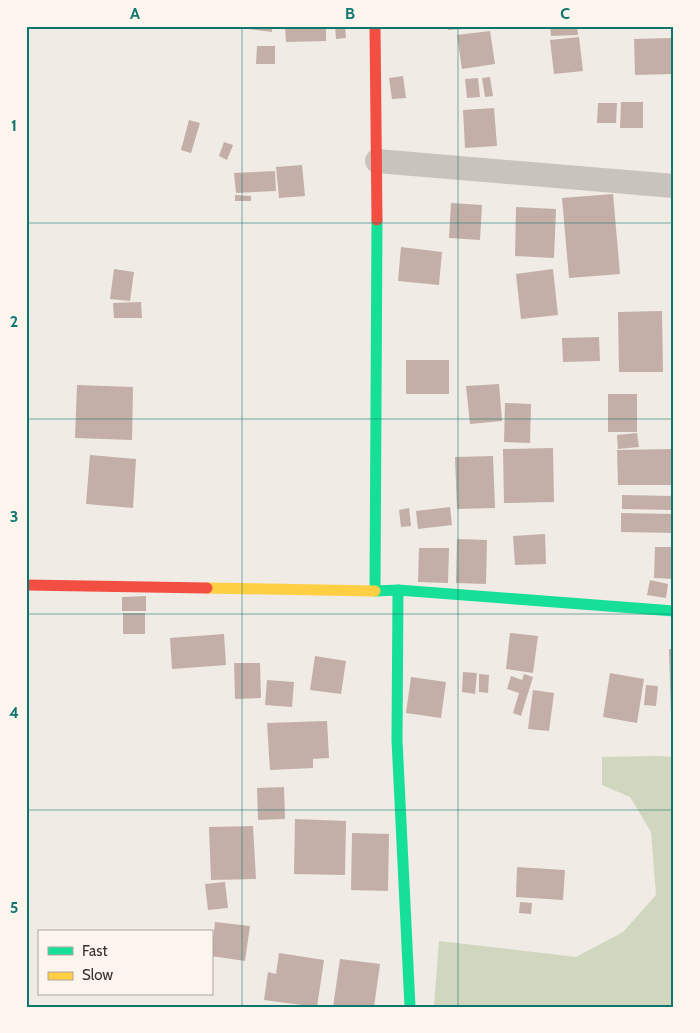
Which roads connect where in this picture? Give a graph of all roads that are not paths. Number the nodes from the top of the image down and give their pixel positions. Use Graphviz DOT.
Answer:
graph roads {
  1 [pos="375,26"];
  2 [pos="377,161"];
  3 [pos="674,186"];
  4 [pos="26,585"];
  5 [pos="398,590"];
  6 [pos="375,591"];
  7 [pos="674,611"];
  8 [pos="410,1007"];
  1 -- 2 [label="street"];
  2 -- 3 [label="street"];
  2 -- 6 [label="street"];
  4 -- 6 [label="street"];
  5 -- 6 [label="street"];
  5 -- 7 [label="street"];
  5 -- 8 [label="street"];
}
